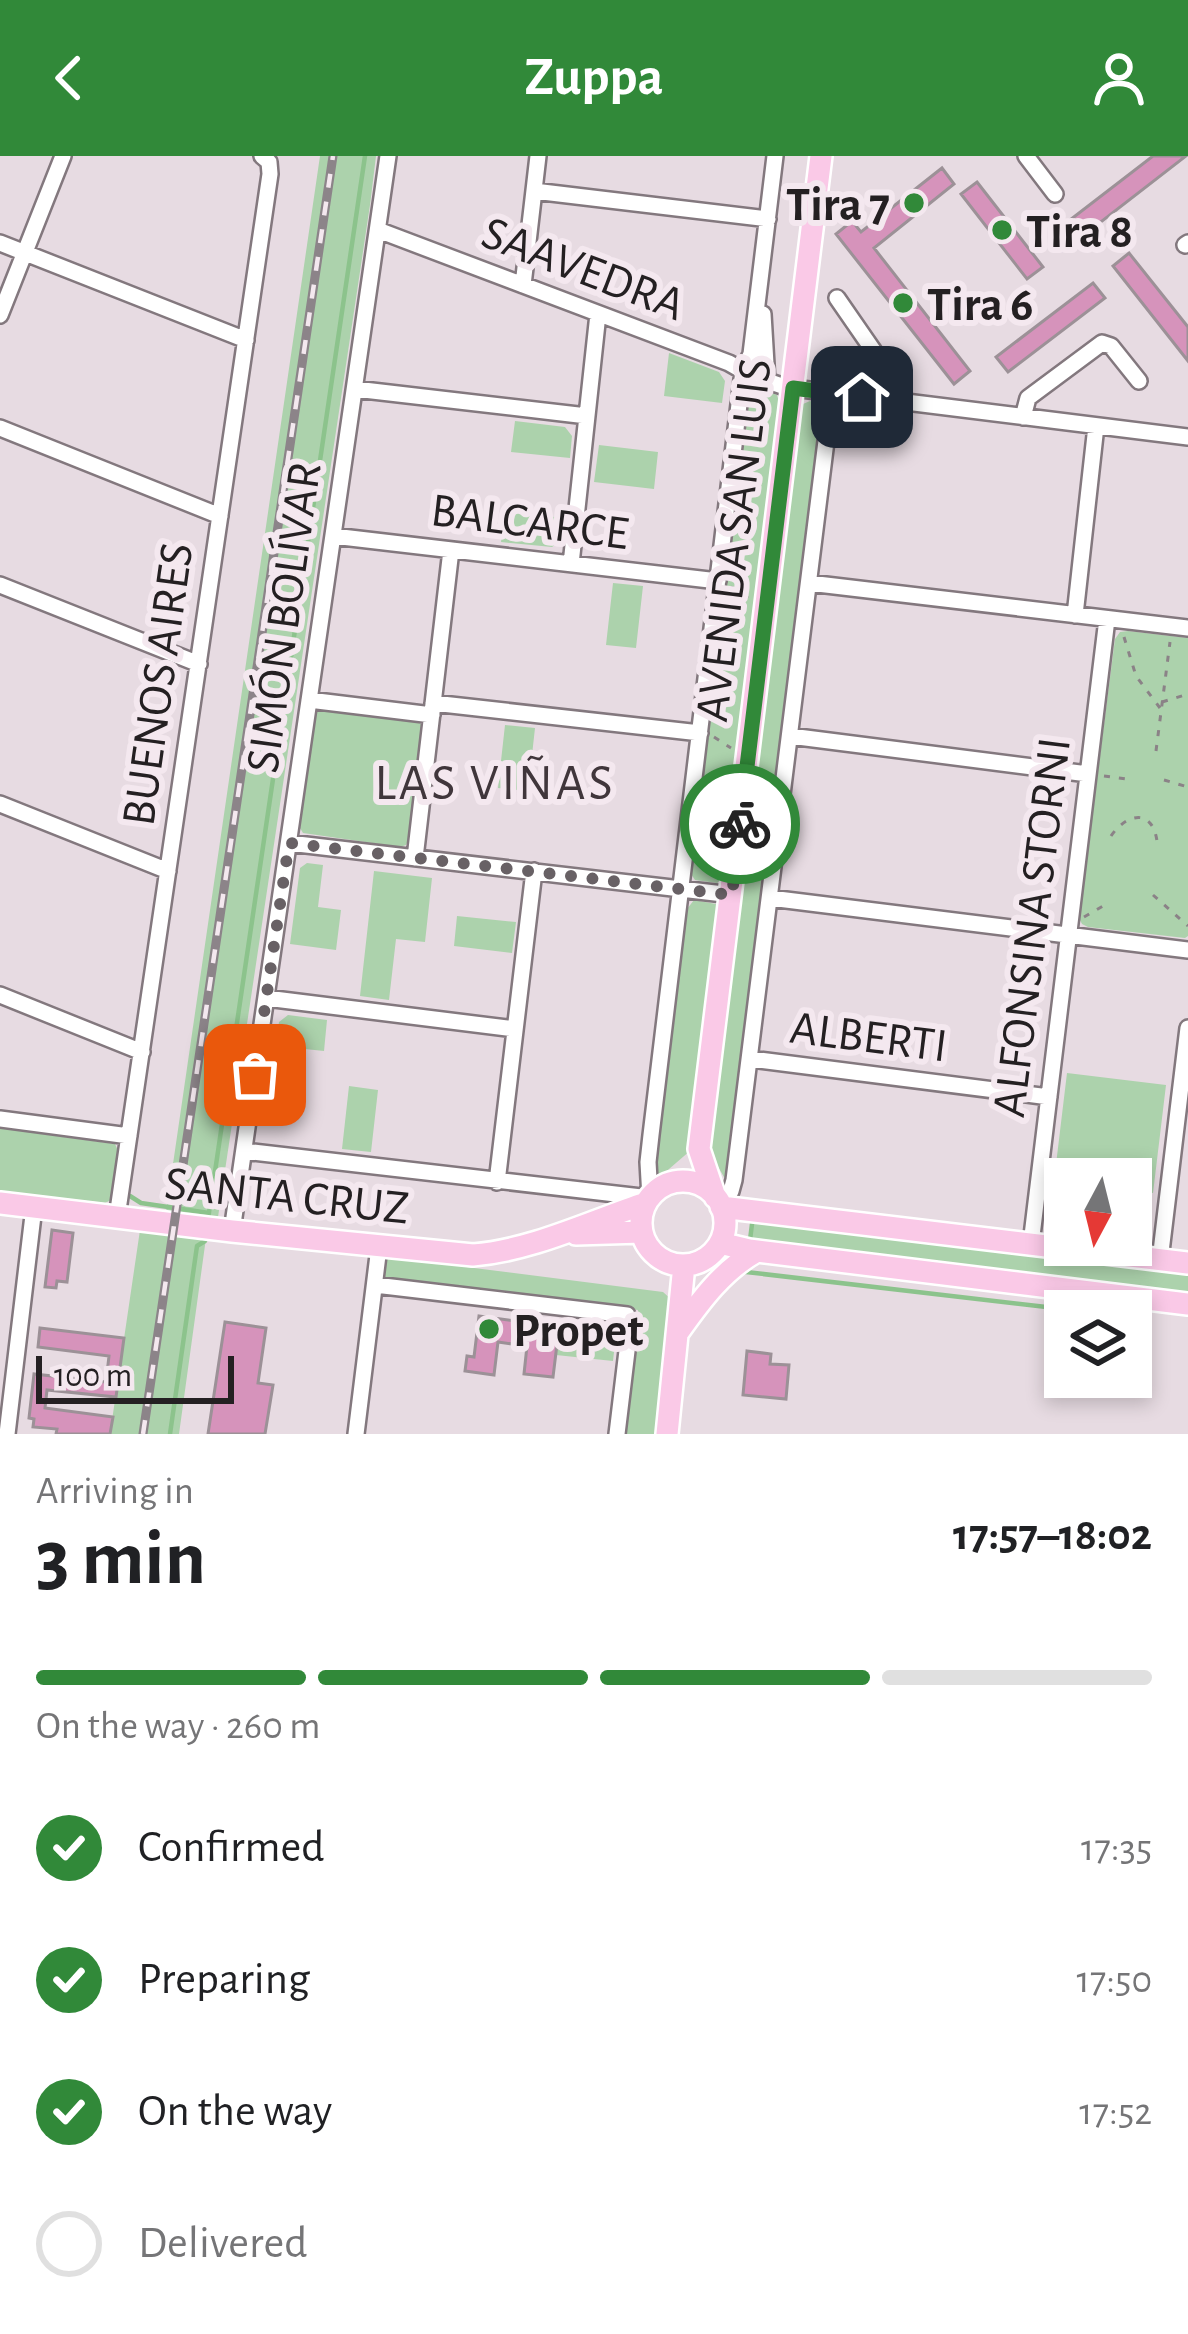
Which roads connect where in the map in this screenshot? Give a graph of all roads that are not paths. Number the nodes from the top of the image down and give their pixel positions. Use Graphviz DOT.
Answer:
graph roads {
  1 [pos="63,156"];
  2 [pos="388,156"];
  3 [pos="538,156"];
  4 [pos="775,156"];
  5 [pos="820,156"];
  6 [pos="1025,156"];
  7 [pos="266,159"];
  8 [pos="534,191"];
  9 [pos="1055,194"];
  10 [pos="768,219"];
  11 [pos="378,230"];
  12 [pos="0,243"];
  13 [pos="25,253"];
  14 [pos="763,264"];
  15 [pos="523,285"];
  16 [pos="836,298"];
  17 [pos="598,314"];
  18 [pos="0,315"];
  19 [pos="246,340"];
  20 [pos="743,371"];
  21 [pos="766,381"];
  22 [pos="1139,382"];
  23 [pos="793,388"];
  24 [pos="355,389"];
  25 [pos="832,393"];
  26 [pos="892,400"];
  27 [pos="587,416"];
  28 [pos="1023,417"];
  29 [pos="1096,426"];
  30 [pos="0,428"];
  31 [pos="1188,437"];
  32 [pos="220,515"];
  33 [pos="333,536"];
  34 [pos="451,550"];
  35 [pos="571,564"];
  36 [pos="722,582"];
  37 [pos="808,583"];
  38 [pos="0,585"];
  39 [pos="1075,615"];
  40 [pos="1107,619"];
  41 [pos="1188,628"];
  42 [pos="199,664"];
  43 [pos="309,700"];
  44 [pos="432,709"];
  45 [pos="700,733"];
  46 [pos="790,736"];
  47 [pos="1095,775"];
  48 [pos="0,804"];
  49 [pos="289,843"];
  50 [pos="416,858"];
  51 [pos="168,871"];
  52 [pos="534,872"];
  53 [pos="681,889"];
  54 [pos="732,895"];
  55 [pos="770,898"];
  56 [pos="1187,934"];
  57 [pos="1068,935"];
  58 [pos="0,995"];
  59 [pos="266,998"];
  60 [pos="1188,1028"];
  61 [pos="515,1029"];
  62 [pos="142,1052"];
  63 [pos="751,1059"];
  64 [pos="1049,1096"];
  65 [pos="1183,1113"];
  66 [pos="0,1119"];
  67 [pos="129,1136"];
  68 [pos="700,1149"];
  69 [pos="244,1151"];
  70 [pos="497,1182"];
  71 [pos="655,1195"];
  72 [pos="718,1202"];
  73 [pos="0,1203"];
  74 [pos="34,1207"];
  75 [pos="117,1217"];
  76 [pos="232,1231"];
  77 [pos="642,1232"];
  78 [pos="563,1234"];
  79 [pos="720,1244"];
  80 [pos="1030,1244"];
  81 [pos="379,1247"];
  82 [pos="757,1251"];
  83 [pos="1160,1260"];
  84 [pos="1188,1263"];
  85 [pos="684,1265"];
  86 [pos="375,1285"];
  87 [pos="1188,1304"];
  88 [pos="679,1332"];
  89 [pos="7,1434"];
  90 [pos="356,1434"];
  91 [pos="617,1434"];
  92 [pos="667,1434"];
  1 -- 13 [label="street"];
  2 -- 11 [label="street, SIMÓN BOLÍVAR"];
  3 -- 8 [label="street"];
  4 -- 10 [label="street, AVENIDA SAN LUIS"];
  5 -- 23 [label="main road, AVENIDA SAN LUIS"];
  6 -- 9 [label="street"];
  7 -- 19 [label="street, BUENOS AIRES"];
  8 -- 10 [label="street"];
  8 -- 15 [label="street"];
  10 -- 14 [label="street, AVENIDA SAN LUIS"];
  11 -- 15 [label="street, SAAVEDRA"];
  11 -- 24 [label="street, SIMÓN BOLÍVAR"];
  12 -- 13 [label="street"];
  13 -- 18 [label="street"];
  13 -- 19 [label="street"];
  14 -- 20 [label="street, AVENIDA SAN LUIS"];
  14 -- 21 [label="street, AVENIDA SAN LUIS"];
  15 -- 17 [label="street, SAAVEDRA"];
  16 -- 26 [label="street"];
  17 -- 20 [label="street, SAAVEDRA"];
  17 -- 27 [label="street"];
  19 -- 32 [label="street, BUENOS AIRES"];
  20 -- 21 [label="street, SAAVEDRA"];
  20 -- 36 [label="street, AVENIDA SAN LUIS"];
  21 -- 23 [label="street, SAAVEDRA"];
  22 -- 28 [label="street"];
  23 -- 25 [label="street, SAAVEDRA"];
  23 -- 54 [label="main road, AVENIDA SAN LUIS"];
  24 -- 27 [label="street"];
  24 -- 33 [label="street, SIMÓN BOLÍVAR"];
  25 -- 26 [label="street, SAAVEDRA"];
  25 -- 37 [label="street"];
  26 -- 28 [label="street, SAAVEDRA"];
  27 -- 35 [label="street"];
  28 -- 29 [label="street, SAAVEDRA"];
  29 -- 31 [label="street, SAAVEDRA"];
  29 -- 39 [label="street"];
  30 -- 32 [label="street"];
  32 -- 42 [label="street, BUENOS AIRES"];
  33 -- 34 [label="street, BALCARCE"];
  33 -- 43 [label="street, SIMÓN BOLÍVAR"];
  34 -- 35 [label="street, BALCARCE"];
  34 -- 44 [label="street"];
  35 -- 36 [label="street, BALCARCE"];
  36 -- 45 [label="street, AVENIDA SAN LUIS"];
  37 -- 39 [label="street"];
  37 -- 46 [label="street"];
  38 -- 42 [label="street"];
  39 -- 40 [label="street"];
  40 -- 41 [label="street"];
  40 -- 47 [label="street, ALFONSINA STORNI"];
  42 -- 51 [label="street, BUENOS AIRES"];
  43 -- 44 [label="street"];
  43 -- 49 [label="street, SIMÓN BOLÍVAR"];
  44 -- 45 [label="street"];
  44 -- 50 [label="street"];
  45 -- 53 [label="street, AVENIDA SAN LUIS"];
  46 -- 47 [label="street"];
  46 -- 55 [label="street"];
  47 -- 57 [label="street, ALFONSINA STORNI"];
  48 -- 51 [label="street"];
  49 -- 50 [label="street"];
  49 -- 59 [label="street, SIMÓN BOLÍVAR"];
  50 -- 52 [label="street"];
  51 -- 62 [label="street, BUENOS AIRES"];
  52 -- 53 [label="street"];
  52 -- 61 [label="street"];
  53 -- 54 [label="street"];
  53 -- 71 [label="street, AVENIDA SAN LUIS"];
  54 -- 68 [label="main road, AVENIDA SAN LUIS"];
  55 -- 57 [label="street"];
  55 -- 63 [label="street"];
  56 -- 57 [label="street"];
  57 -- 64 [label="street, ALFONSINA STORNI"];
  58 -- 62 [label="street"];
  59 -- 61 [label="street"];
  59 -- 69 [label="street, SIMÓN BOLÍVAR"];
  60 -- 65 [label="street"];
  61 -- 70 [label="street"];
  62 -- 67 [label="street, BUENOS AIRES"];
  63 -- 64 [label="street, ALBERTI"];
  63 -- 72 [label="street"];
  64 -- 80 [label="street, ALFONSINA STORNI"];
  65 -- 83 [label="street"];
  66 -- 67 [label="street"];
  67 -- 75 [label="street, BUENOS AIRES"];
  68 -- 71 [label="main road"];
  68 -- 72 [label="main road, AVENIDA SAN LUIS"];
  69 -- 70 [label="street"];
  69 -- 76 [label="street, SIMÓN BOLÍVAR"];
  70 -- 71 [label="street"];
  71 -- 72 [label="main road"];
  71 -- 77 [label="main road"];
  71 -- 78 [label="main road, SANTA CRUZ"];
  72 -- 79 [label="main road, AVENIDA SAN LUIS"];
  72 -- 80 [label="main road"];
  73 -- 74 [label="main road, SANTA CRUZ"];
  74 -- 75 [label="main road, SANTA CRUZ"];
  74 -- 89 [label="street"];
  75 -- 76 [label="main road, SANTA CRUZ"];
  76 -- 81 [label="main road, SANTA CRUZ"];
  77 -- 78 [label="main road, SANTA CRUZ"];
  77 -- 85 [label="main road"];
  78 -- 81 [label="main road, SANTA CRUZ"];
  79 -- 82 [label="main road"];
  79 -- 85 [label="main road"];
  80 -- 83 [label="main road"];
  81 -- 86 [label="street"];
  82 -- 87 [label="main road"];
  82 -- 88 [label="main road"];
  83 -- 84 [label="main road"];
  85 -- 88 [label="main road"];
  86 -- 90 [label="street"];
  86 -- 91 [label="street"];
  88 -- 92 [label="main road"];
}
